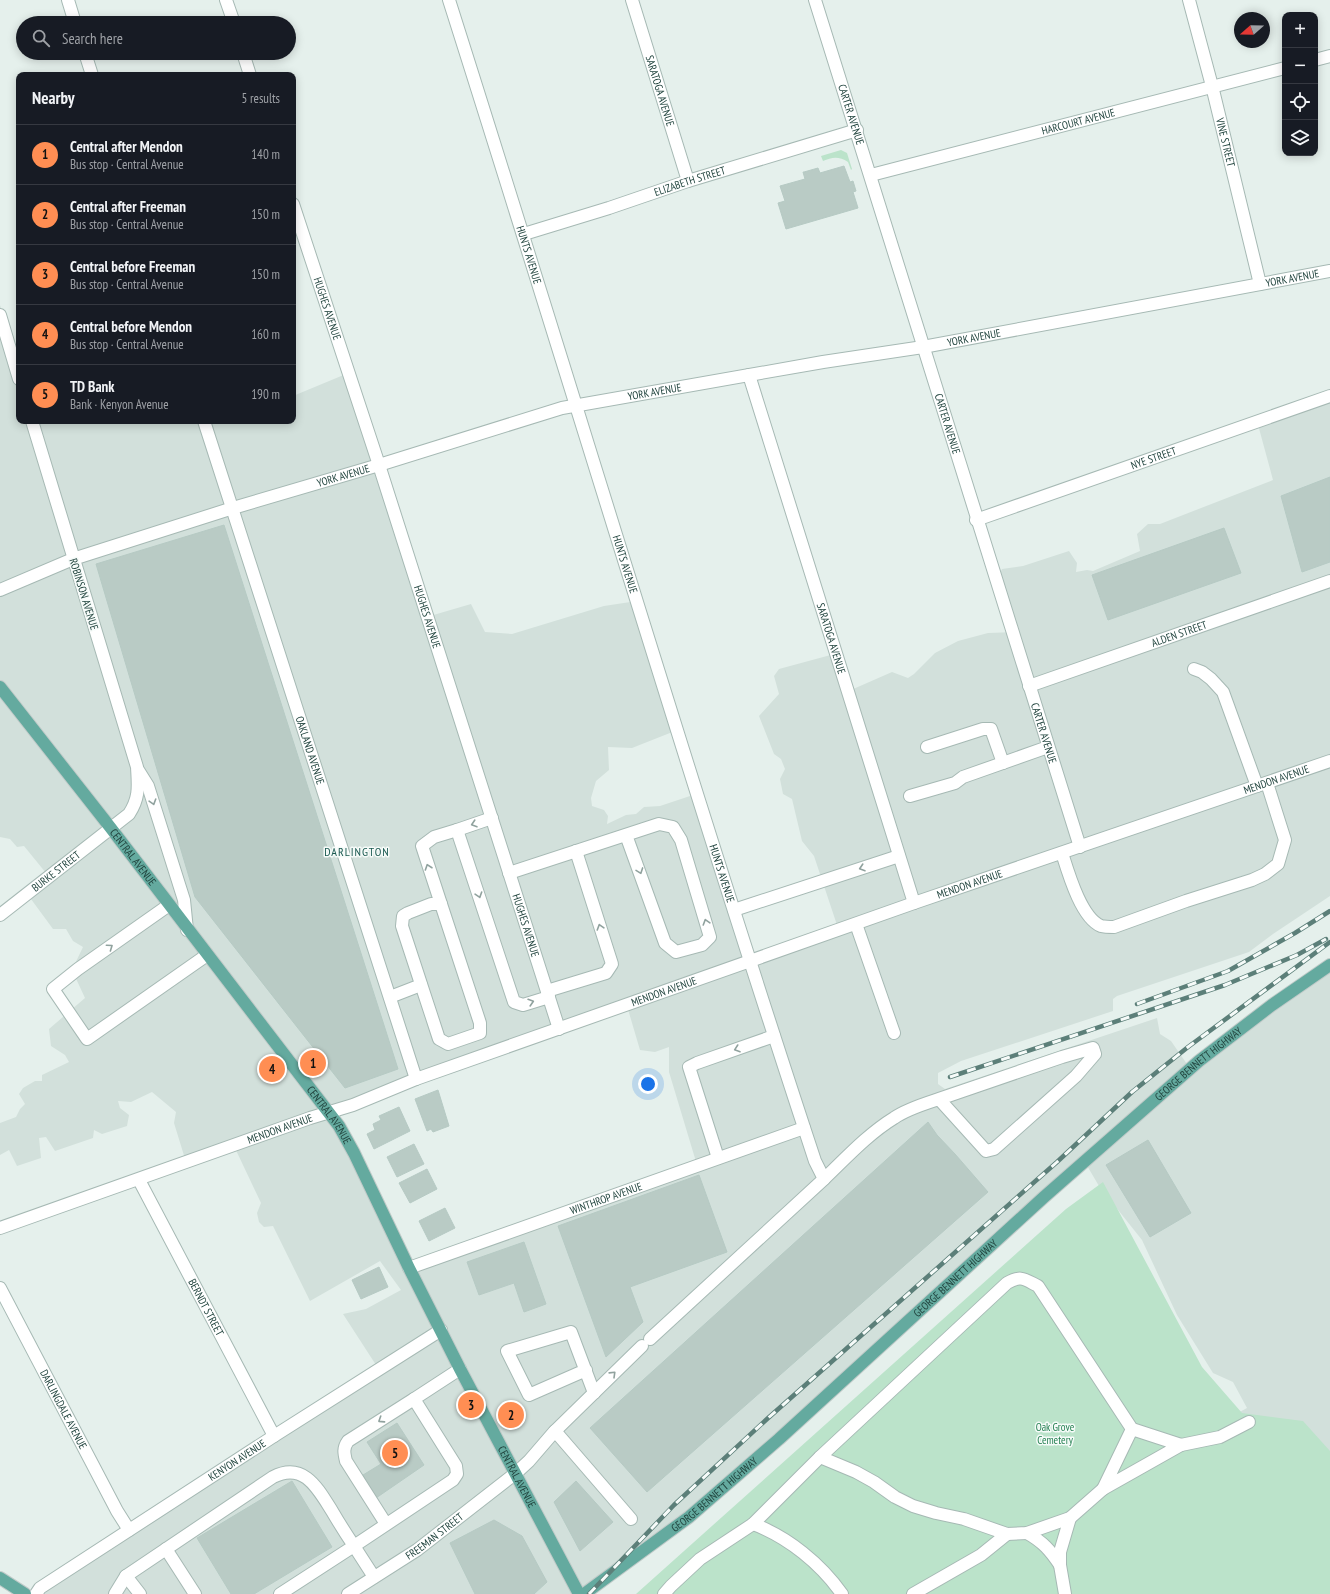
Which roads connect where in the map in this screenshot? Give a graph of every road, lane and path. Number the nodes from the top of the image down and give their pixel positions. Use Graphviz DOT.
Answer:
graph roads {
  1 [pos="68,0"];
  2 [pos="226,0"];
  3 [pos="449,0"];
  4 [pos="632,0"];
  5 [pos="1189,0"];
  6 [pos="817,1"];
  7 [pos="73,16"];
  8 [pos="232,16"];
  9 [pos="1330,56"];
  10 [pos="1318,59"];
  11 [pos="87,60"];
  12 [pos="245,60"];
  13 [pos="1282,69"];
  14 [pos="91,72"];
  15 [pos="249,72"];
  16 [pos="1212,86"];
  17 [pos="857,130"];
  18 [pos="871,175"];
  19 [pos="688,181"];
  20 [pos="296,213"];
  21 [pos="524,234"];
  22 [pos="1330,271"];
  23 [pos="1260,284"];
  24 [pos="0,315"];
  25 [pos="922,347"];
  26 [pos="16,369"];
  27 [pos="749,375"];
  28 [pos="1329,399"];
  29 [pos="576,404"];
  30 [pos="33,424"];
  31 [pos="205,424"];
  32 [pos="379,465"];
  33 [pos="233,508"];
  34 [pos="976,520"];
  35 [pos="73,559"];
  36 [pos="1330,581"];
  37 [pos="0,590"];
  38 [pos="1194,669"];
  39 [pos="1029,686"];
  40 [pos="2,694"];
  41 [pos="927,747"];
  42 [pos="1048,747"];
  43 [pos="1330,761"];
  44 [pos="1003,763"];
  45 [pos="137,767"];
  46 [pos="1262,784"];
  47 [pos="910,796"];
  48 [pos="492,818"];
  49 [pos="110,827"];
  50 [pos="457,830"];
  51 [pos="626,835"];
  52 [pos="1080,847"];
  53 [pos="576,851"];
  54 [pos="1062,853"];
  55 [pos="899,856"];
  56 [pos="509,873"];
  57 [pos="914,903"];
  58 [pos="441,904"];
  59 [pos="169,905"];
  60 [pos="734,910"];
  61 [pos="0,915"];
  62 [pos="856,924"];
  63 [pos="187,930"];
  64 [pos="207,955"];
  65 [pos="749,961"];
  66 [pos="1330,965"];
  67 [pos="421,985"];
  68 [pos="548,994"];
  69 [pos="390,997"];
  70 [pos="559,1029"];
  71 [pos="894,1033"];
  72 [pos="774,1036"];
  73 [pos="416,1079"];
  74 [pos="939,1099"];
  75 [pos="330,1112"];
  76 [pos="804,1128"];
  77 [pos="718,1158"];
  78 [pos="824,1179"];
  79 [pos="138,1180"];
  80 [pos="0,1228"];
  81 [pos="409,1268"];
  82 [pos="0,1288"];
  83 [pos="441,1330"];
  84 [pos="460,1369"];
  85 [pos="586,1370"];
  86 [pos="594,1393"];
  87 [pos="414,1399"];
  88 [pos="1249,1422"];
  89 [pos="1132,1429"];
  90 [pos="555,1431"];
  91 [pos="274,1436"];
  92 [pos="1181,1445"];
  93 [pos="820,1457"];
  94 [pos="516,1473"];
  95 [pos="1103,1489"];
  96 [pos="1070,1518"];
  97 [pos="630,1520"];
  98 [pos="386,1524"];
  99 [pos="753,1524"];
  100 [pos="129,1530"];
  101 [pos="1027,1533"];
  102 [pos="1007,1534"];
  103 [pos="354,1546"];
  104 [pos="166,1549"];
  105 [pos="1060,1565"];
  106 [pos="126,1576"];
  107 [pos="374,1577"];
  108 [pos="0,1578"];
  109 [pos="25,1594"];
  110 [pos="36,1594"];
  111 [pos="115,1594"];
  112 [pos="140,1594"];
  113 [pos="195,1594"];
  114 [pos="280,1594"];
  115 [pos="348,1594"];
  116 [pos="580,1594"];
  117 [pos="584,1594"];
  118 [pos="664,1594"];
  119 [pos="842,1594"];
  120 [pos="913,1594"];
  121 [pos="1065,1594"];
  1 -- 7 [label="street"];
  2 -- 8 [label="street"];
  3 -- 21 [label="street, HUNTS AVENUE"];
  4 -- 19 [label="street, SARATOGA AVENUE"];
  5 -- 16 [label="street, VINE STREET"];
  6 -- 17 [label="street, CARTER AVENUE"];
  9 -- 10 [label="street"];
  11 -- 14 [label="street"];
  12 -- 15 [label="street"];
  13 -- 16 [label="street, HARCOURT AVENUE"];
  16 -- 18 [label="street, HARCOURT AVENUE"];
  16 -- 23 [label="street, VINE STREET"];
  17 -- 18 [label="street, CARTER AVENUE"];
  17 -- 19 [label="street, ELIZABETH STREET"];
  18 -- 25 [label="street, CARTER AVENUE"];
  19 -- 21 [label="street, ELIZABETH STREET"];
  20 -- 32 [label="street, HUGHES AVENUE"];
  21 -- 29 [label="street, HUNTS AVENUE"];
  22 -- 23 [label="street, YORK AVENUE"];
  23 -- 25 [label="street, YORK AVENUE"];
  24 -- 26 [label="street"];
  25 -- 27 [label="street, YORK AVENUE"];
  25 -- 34 [label="street, CARTER AVENUE"];
  27 -- 29 [label="street, YORK AVENUE"];
  27 -- 55 [label="street, SARATOGA AVENUE"];
  28 -- 34 [label="street, NYE STREET"];
  29 -- 32 [label="street, YORK AVENUE"];
  29 -- 60 [label="street, HUNTS AVENUE"];
  30 -- 35 [label="street, ROBINSON AVENUE"];
  31 -- 33 [label="street, OAKLAND AVENUE"];
  32 -- 33 [label="street, YORK AVENUE"];
  32 -- 48 [label="street, HUGHES AVENUE"];
  33 -- 35 [label="street, YORK AVENUE"];
  33 -- 69 [label="street, OAKLAND AVENUE"];
  34 -- 39 [label="street, CARTER AVENUE"];
  35 -- 37 [label="street, YORK AVENUE"];
  35 -- 45 [label="street, ROBINSON AVENUE"];
  36 -- 39 [label="street, ALDEN STREET"];
  38 -- 46 [label="street"];
  39 -- 42 [label="street, CARTER AVENUE"];
  40 -- 49 [label="main road, CENTRAL AVENUE"];
  41 -- 44 [label="street"];
  42 -- 44 [label="street"];
  42 -- 52 [label="street, CARTER AVENUE"];
  43 -- 46 [label="street, MENDON AVENUE"];
  44 -- 47 [label="street"];
  45 -- 49 [label="street, ROBINSON AVENUE"];
  45 -- 63 [label="street, ROBINSON AVENUE, one-way"];
  46 -- 52 [label="street, MENDON AVENUE"];
  46 -- 54 [label="street"];
  48 -- 50 [label="street, one-way"];
  48 -- 56 [label="street, HUGHES AVENUE"];
  49 -- 59 [label="main road, CENTRAL AVENUE"];
  49 -- 61 [label="street, BURKE STREET"];
  58 -- 50 [label="street, one-way"];
  50 -- 68 [label="street, one-way"];
  51 -- 51 [label="street, one-way"];
  51 -- 53 [label="street"];
  52 -- 54 [label="street, MENDON AVENUE"];
  53 -- 56 [label="street"];
  68 -- 53 [label="street, one-way"];
  54 -- 57 [label="street, MENDON AVENUE"];
  55 -- 57 [label="street, SARATOGA AVENUE"];
  55 -- 60 [label="street, one-way"];
  56 -- 68 [label="street, HUGHES AVENUE"];
  57 -- 62 [label="street, MENDON AVENUE"];
  58 -- 67 [label="street"];
  58 -- 67 [label="street"];
  59 -- 63 [label="main road, CENTRAL AVENUE"];
  64 -- 59 [label="street, one-way"];
  60 -- 65 [label="street, HUNTS AVENUE"];
  62 -- 65 [label="street, MENDON AVENUE"];
  62 -- 71 [label="street"];
  63 -- 64 [label="main road, CENTRAL AVENUE"];
  64 -- 75 [label="main road, CENTRAL AVENUE"];
  65 -- 70 [label="street, MENDON AVENUE"];
  65 -- 72 [label="street, HUNTS AVENUE"];
  66 -- 117 [label="main road, GEORGE BENNETT HIGHWAY"];
  67 -- 69 [label="street"];
  68 -- 70 [label="street, HUGHES AVENUE"];
  69 -- 73 [label="street, OAKLAND AVENUE"];
  70 -- 73 [label="street, MENDON AVENUE"];
  72 -- 76 [label="street, HUNTS AVENUE"];
  72 -- 77 [label="street, one-way"];
  73 -- 75 [label="street, MENDON AVENUE"];
  74 -- 74 [label="street, FREEMAN STREET"];
  74 -- 78 [label="street, FREEMAN STREET"];
  75 -- 79 [label="street, MENDON AVENUE"];
  75 -- 81 [label="main road, CENTRAL AVENUE"];
  76 -- 77 [label="street, WINTHROP AVENUE"];
  76 -- 78 [label="street, HUNTS AVENUE"];
  77 -- 81 [label="street, WINTHROP AVENUE"];
  86 -- 78 [label="street, FREEMAN STREET, one-way"];
  79 -- 80 [label="street, MENDON AVENUE"];
  79 -- 91 [label="street, BERNDT STREET"];
  81 -- 83 [label="main road, CENTRAL AVENUE"];
  82 -- 100 [label="street, DARLINGDALE AVENUE"];
  83 -- 84 [label="main road, CENTRAL AVENUE"];
  83 -- 91 [label="street, KENYON AVENUE"];
  84 -- 87 [label="street"];
  84 -- 94 [label="main road, CENTRAL AVENUE"];
  85 -- 85 [label="street"];
  85 -- 86 [label="street"];
  86 -- 90 [label="street, FREEMAN STREET"];
  87 -- 98 [label="street"];
  87 -- 98 [label="street, one-way"];
  88 -- 92 [label="street"];
  89 -- 92 [label="street"];
  89 -- 93 [label="street"];
  89 -- 95 [label="street"];
  90 -- 94 [label="street, FREEMAN STREET"];
  90 -- 97 [label="street"];
  91 -- 100 [label="street, KENYON AVENUE"];
  92 -- 95 [label="street"];
  93 -- 99 [label="street"];
  93 -- 102 [label="street"];
  94 -- 107 [label="street, FREEMAN STREET"];
  94 -- 116 [label="main road, CENTRAL AVENUE"];
  95 -- 96 [label="street"];
  96 -- 101 [label="street"];
  96 -- 105 [label="street"];
  98 -- 103 [label="street"];
  99 -- 118 [label="street"];
  99 -- 119 [label="street"];
  100 -- 110 [label="street, KENYON AVENUE"];
  101 -- 102 [label="street"];
  101 -- 105 [label="street"];
  102 -- 120 [label="street"];
  103 -- 104 [label="street"];
  103 -- 107 [label="street"];
  103 -- 114 [label="street"];
  104 -- 106 [label="street"];
  104 -- 113 [label="street"];
  105 -- 121 [label="street"];
  106 -- 111 [label="street"];
  106 -- 112 [label="street"];
  107 -- 115 [label="street, FREEMAN STREET"];
  108 -- 109 [label="main road"];
}
